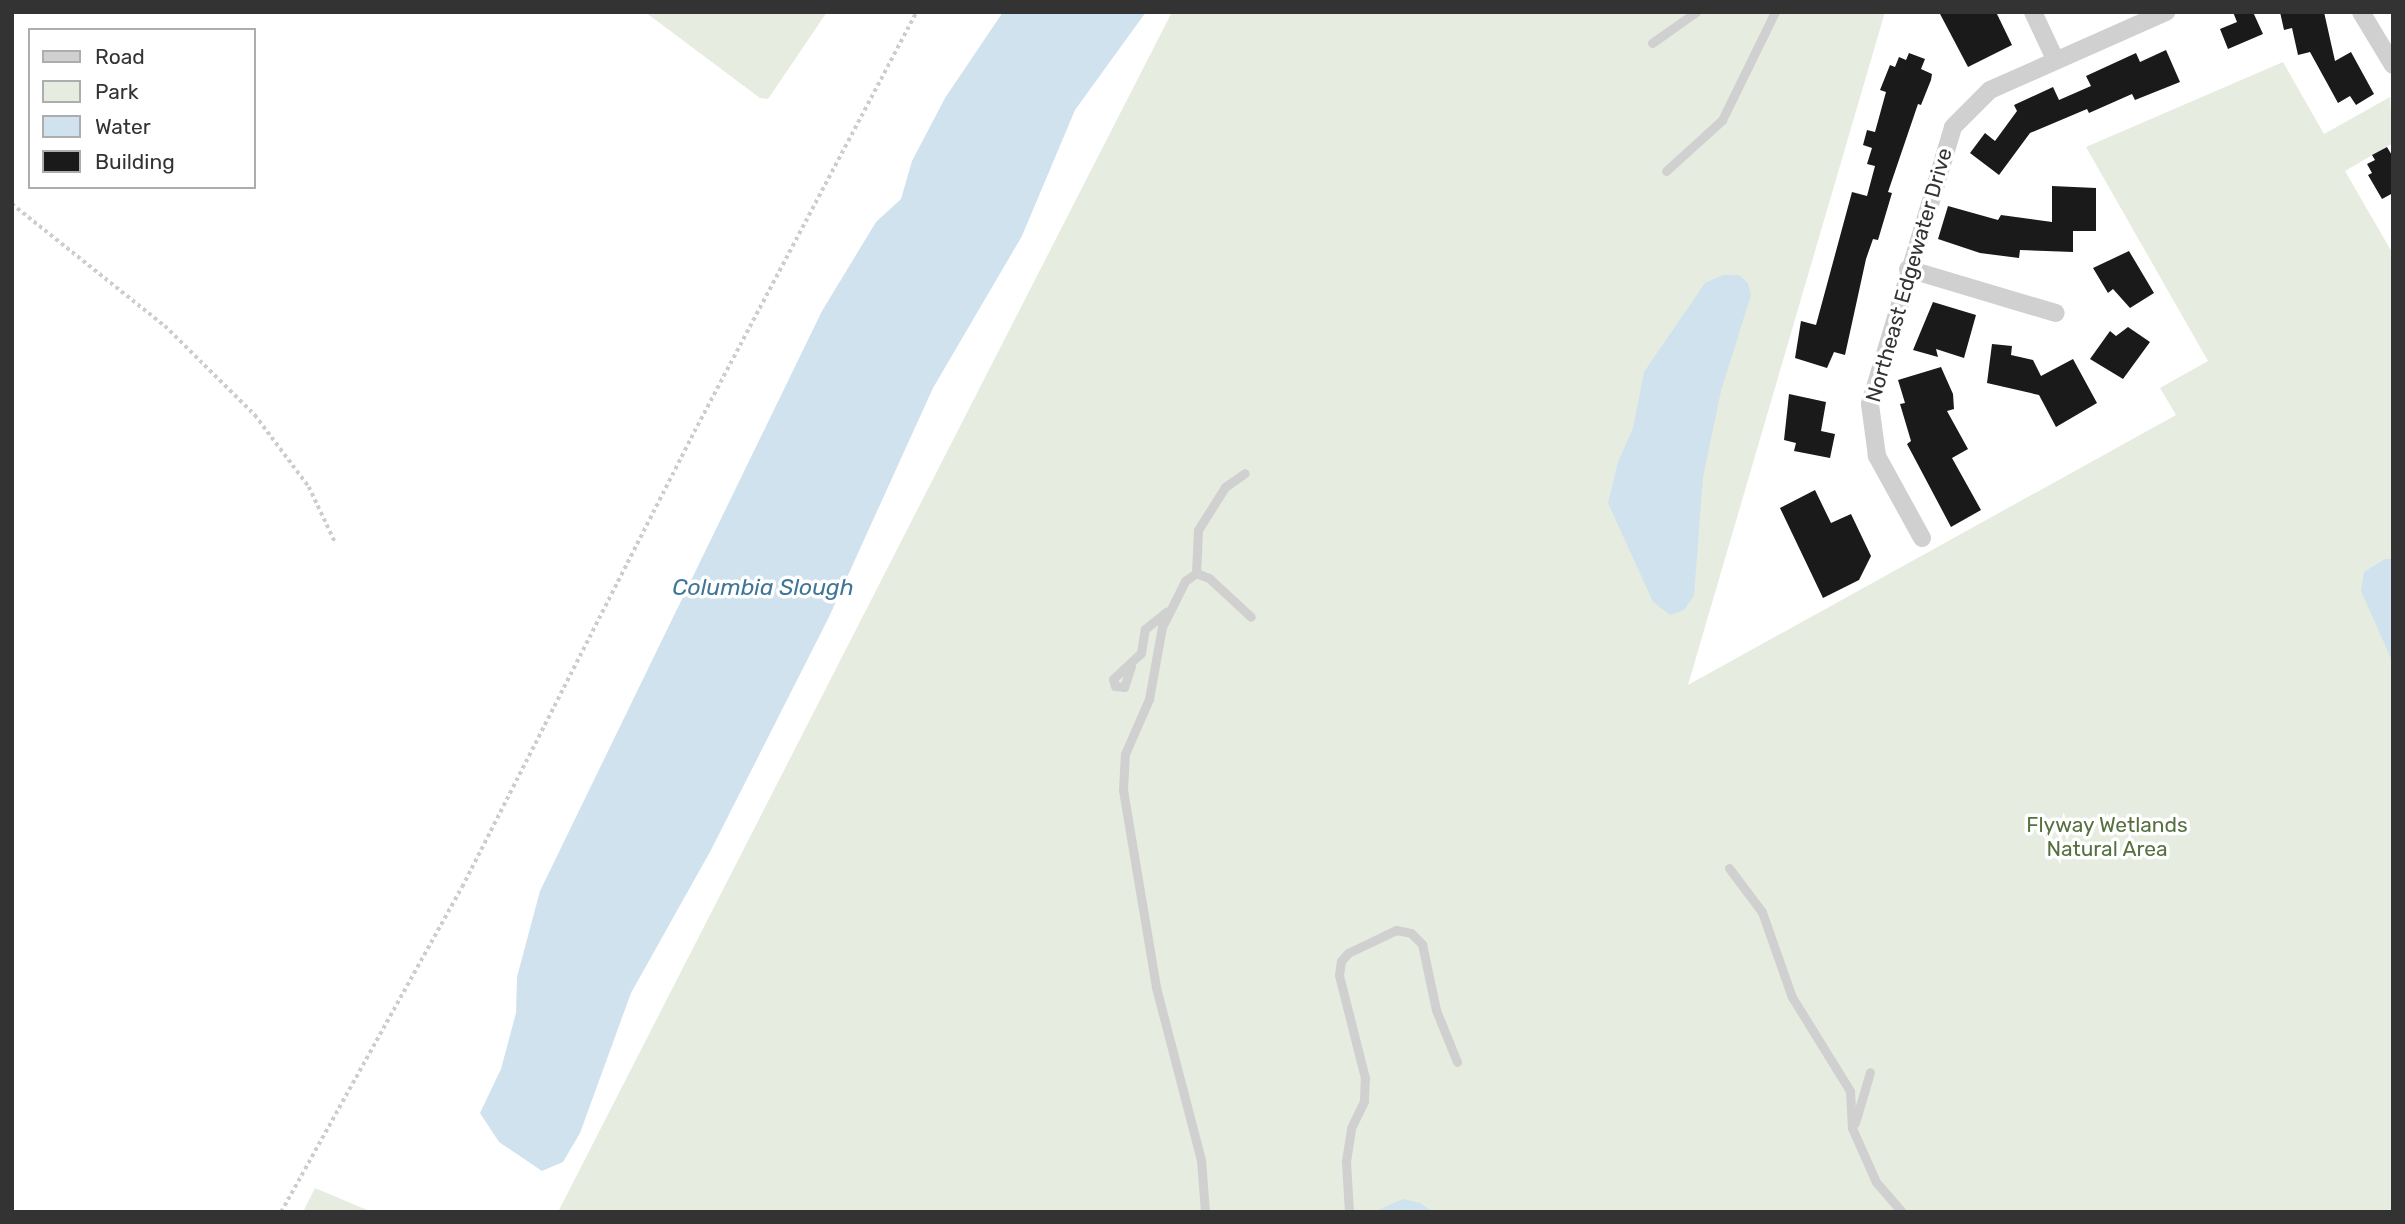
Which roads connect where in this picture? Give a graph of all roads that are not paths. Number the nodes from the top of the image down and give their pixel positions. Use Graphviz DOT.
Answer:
graph roads {
  1 [pos="1696,12"];
  2 [pos="1775,12"];
  3 [pos="2033,12"];
  4 [pos="2166,12"];
  5 [pos="2361,12"];
  6 [pos="1652,43"];
  7 [pos="2055,59"];
  8 [pos="2393,65"];
  9 [pos="1666,171"];
  10 [pos="1908,269"];
  11 [pos="2056,313"];
  12 [pos="1245,473"];
  13 [pos="1922,538"];
  14 [pos="1196,573"];
  15 [pos="1169,610"];
  16 [pos="1251,617"];
  17 [pos="1131,666"];
  18 [pos="1729,868"];
  19 [pos="1457,1062"];
  20 [pos="1870,1072"];
  21 [pos="1852,1128"];
  22 [pos="1205,1212"];
  23 [pos="1349,1212"];
  24 [pos="1902,1212"];
  1 -- 6 [label="lane"];
  2 -- 9 [label="lane"];
  3 -- 7 [label="street"];
  4 -- 7 [label="street, Northeast Edgewater Drive"];
  5 -- 8 [label="street"];
  7 -- 10 [label="street, Northeast Edgewater Drive"];
  10 -- 11 [label="street"];
  10 -- 13 [label="street, Northeast Edgewater Drive"];
  12 -- 14 [label="lane"];
  14 -- 15 [label="lane"];
  14 -- 16 [label="lane"];
  15 -- 17 [label="lane"];
  15 -- 22 [label="lane"];
  18 -- 21 [label="lane"];
  19 -- 23 [label="lane"];
  20 -- 21 [label="lane"];
  21 -- 24 [label="lane"];
}
